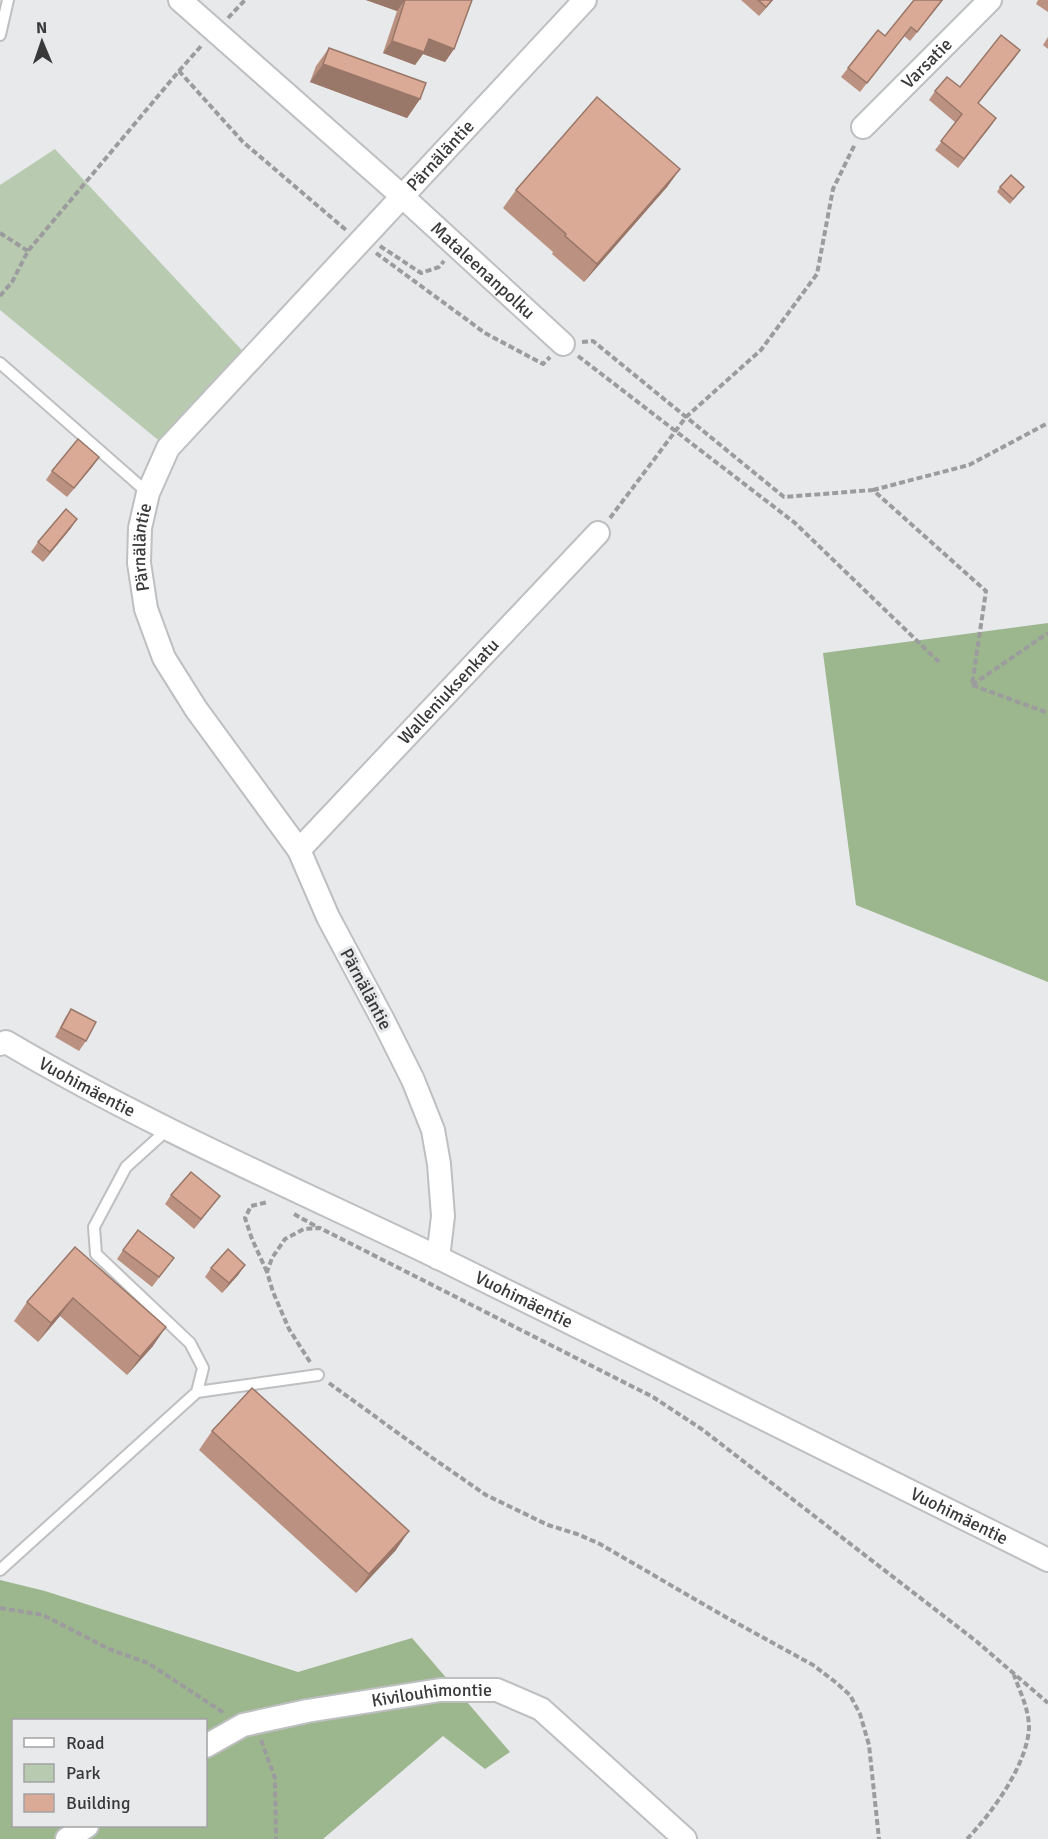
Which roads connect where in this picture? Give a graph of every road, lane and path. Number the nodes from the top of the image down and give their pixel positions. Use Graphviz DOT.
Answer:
graph roads {
  1 [pos="8,0"];
  2 [pos="180,0"];
  3 [pos="585,0"];
  4 [pos="990,0"];
  5 [pos="0,35"];
  6 [pos="863,127"];
  7 [pos="403,197"];
  8 [pos="0,233"];
  9 [pos="364,241"];
  10 [pos="28,251"];
  11 [pos="421,273"];
  12 [pos="0,296"];
  13 [pos="563,345"];
  14 [pos="0,363"];
  15 [pos="686,417"];
  16 [pos="1048,423"];
  17 [pos="675,431"];
  18 [pos="873,490"];
  19 [pos="148,493"];
  20 [pos="598,532"];
  21 [pos="1048,633"];
  22 [pos="939,662"];
  23 [pos="972,685"];
  24 [pos="1048,713"];
  25 [pos="299,850"];
  26 [pos="2,1040"];
  27 [pos="168,1128"];
  28 [pos="274,1204"];
  29 [pos="291,1213"];
  30 [pos="320,1228"];
  31 [pos="438,1258"];
  32 [pos="267,1272"];
  33 [pos="318,1375"];
  34 [pos="197,1392"];
  35 [pos="1048,1560"];
  36 [pos="0,1570"];
  37 [pos="0,1608"];
  38 [pos="1013,1674"];
  39 [pos="1048,1703"];
  40 [pos="243,1725"];
  41 [pos="207,1745"];
  42 [pos="85,1827"];
  43 [pos="67,1839"];
  44 [pos="276,1839"];
  45 [pos="685,1839"];
  46 [pos="879,1839"];
  47 [pos="967,1839"];
  1 -- 5 [label="lane"];
  2 -- 7 [label="street, Mataleenanpolku"];
  3 -- 7 [label="street, Pärnäläntie"];
  4 -- 6 [label="street, Varsatie"];
  6 -- 15 [label="path"];
  7 -- 9 [label="street, Pärnäläntie"];
  7 -- 13 [label="street, Mataleenanpolku"];
  8 -- 10 [label="path"];
  9 -- 10 [label="path"];
  9 -- 11 [label="path"];
  9 -- 13 [label="path"];
  9 -- 19 [label="street, Pärnäläntie"];
  10 -- 12 [label="path"];
  13 -- 15 [label="path"];
  13 -- 17 [label="path"];
  14 -- 19 [label="lane"];
  15 -- 17 [label="path"];
  15 -- 18 [label="path"];
  16 -- 18 [label="path"];
  17 -- 20 [label="path"];
  17 -- 22 [label="path"];
  18 -- 23 [label="path"];
  19 -- 25 [label="street, Pärnäläntie"];
  20 -- 25 [label="street, Walleniuksenkatu"];
  21 -- 23 [label="path"];
  23 -- 24 [label="path"];
  25 -- 31 [label="street, Pärnäläntie"];
  26 -- 27 [label="street, Vuohimäentie"];
  27 -- 31 [label="street, Vuohimäentie"];
  27 -- 34 [label="lane"];
  28 -- 32 [label="path"];
  29 -- 30 [label="path"];
  30 -- 32 [label="path"];
  30 -- 38 [label="path"];
  31 -- 35 [label="street, Vuohimäentie"];
  32 -- 33 [label="path"];
  33 -- 34 [label="lane"];
  33 -- 46 [label="path"];
  34 -- 36 [label="lane"];
  37 -- 40 [label="path"];
  38 -- 39 [label="path"];
  38 -- 47 [label="path"];
  40 -- 41 [label="street, Kivilouhimontie"];
  40 -- 44 [label="path"];
  40 -- 45 [label="street, Kivilouhimontie"];
  42 -- 43 [label="street"];
}
